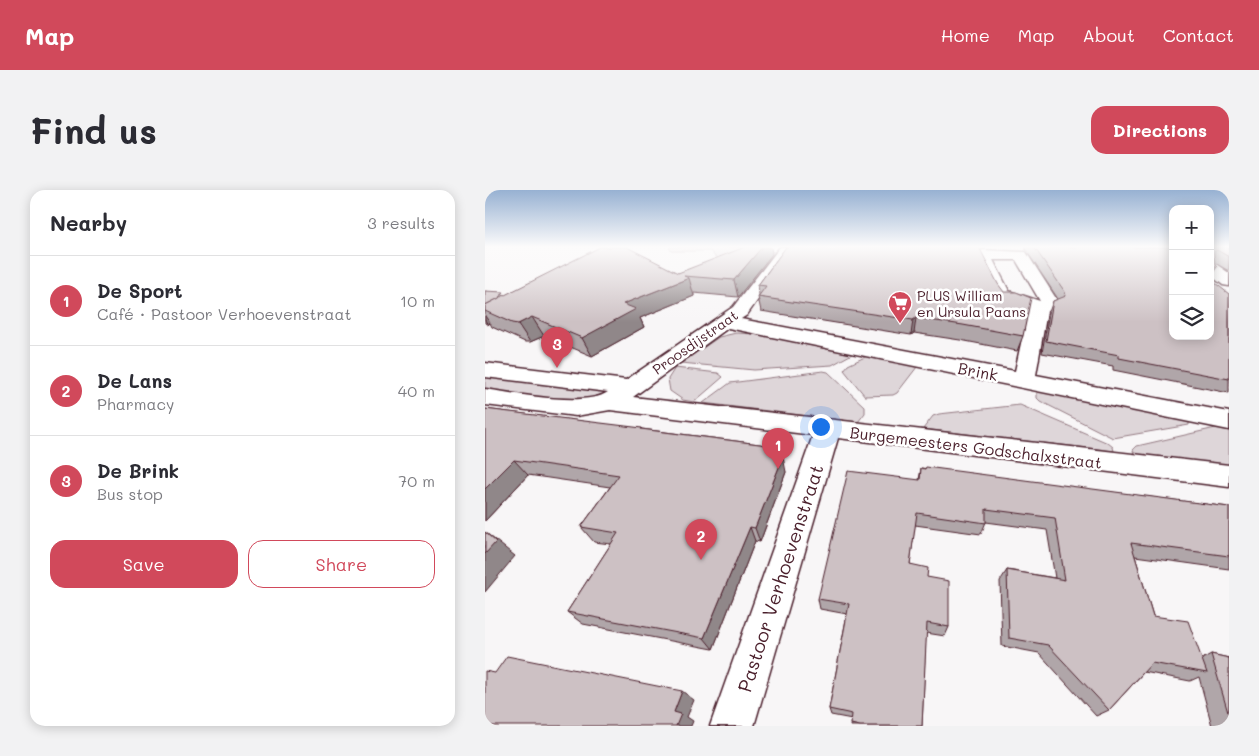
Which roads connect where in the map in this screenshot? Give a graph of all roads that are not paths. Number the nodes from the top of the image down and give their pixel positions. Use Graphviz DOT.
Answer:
graph roads {
  1 [pos="769,272"];
  2 [pos="1217,272"];
  3 [pos="1229,281"];
  4 [pos="1038,308"];
  5 [pos="727,322"];
  6 [pos="485,370"];
  7 [pos="1024,381"];
  8 [pos="620,395"];
  9 [pos="485,397"];
  10 [pos="1229,421"];
  11 [pos="828,429"];
  12 [pos="1229,476"];
  13 [pos="732,726"];
  1 -- 5 [label="street, Proosdijstraat"];
  2 -- 3 [label="street"];
  4 -- 7 [label="street"];
  5 -- 7 [label="street, Brink"];
  5 -- 8 [label="street, Proosdijstraat"];
  6 -- 8 [label="street, Burgemeesters Godschalxstraat"];
  7 -- 10 [label="street, Brink"];
  8 -- 9 [label="street, Burgemeesters Godschalxstraat"];
  8 -- 11 [label="street, Burgemeesters Godschalxstraat"];
  11 -- 12 [label="street, Burgemeesters Godschalxstraat"];
  11 -- 13 [label="street, Pastoor Verhoevenstraat"];
}
